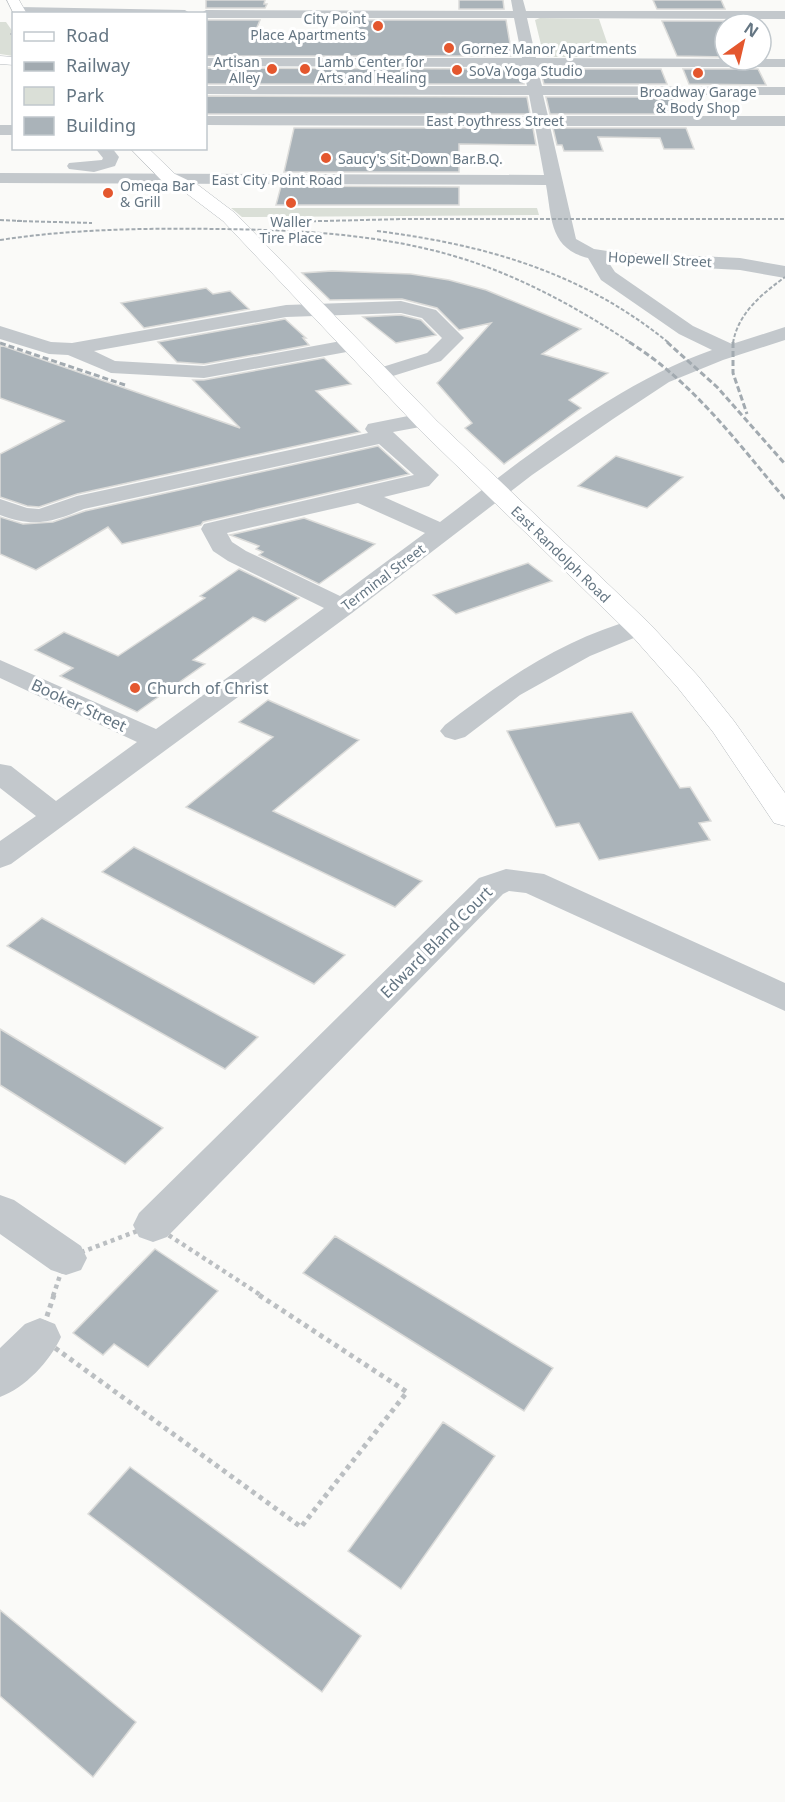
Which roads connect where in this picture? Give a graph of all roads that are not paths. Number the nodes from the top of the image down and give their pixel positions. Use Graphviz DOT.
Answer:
graph roads {
  1 [pos="53,0"];
  2 [pos="517,0"];
  3 [pos="286,7"];
  4 [pos="15,9"];
  5 [pos="117,12"];
  6 [pos="207,14"];
  7 [pos="345,14"];
  8 [pos="519,14"];
  9 [pos="785,15"];
  10 [pos="280,32"];
  11 [pos="207,62"];
  12 [pos="340,62"];
  13 [pos="528,63"];
  14 [pos="785,63"];
  15 [pos="207,90"];
  16 [pos="534,91"];
  17 [pos="785,92"];
  18 [pos="207,121"];
  19 [pos="540,121"];
  20 [pos="785,121"];
  21 [pos="104,150"];
  22 [pos="140,150"];
  23 [pos="25,161"];
  24 [pos="169,178"];
  25 [pos="0,179"];
  26 [pos="554,180"];
  27 [pos="183,204"];
  28 [pos="595,255"];
  29 [pos="785,272"];
  30 [pos="259,273"];
  31 [pos="315,310"];
  32 [pos="0,332"];
  33 [pos="785,333"];
  34 [pos="352,345"];
  35 [pos="72,349"];
  36 [pos="730,351"];
  37 [pos="380,374"];
  38 [pos="423,420"];
  39 [pos="384,436"];
  40 [pos="496,491"];
  41 [pos="360,495"];
  42 [pos="0,506"];
  43 [pos="442,532"];
  44 [pos="343,607"];
  45 [pos="637,627"];
  46 [pos="0,668"];
  47 [pos="455,732"];
  48 [pos="159,741"];
  49 [pos="0,773"];
  50 [pos="57,816"];
  51 [pos="785,816"];
  52 [pos="0,857"];
  53 [pos="785,998"];
  54 [pos="0,1212"];
  55 [pos="153,1225"];
  56 [pos="66,1258"];
  57 [pos="40,1337"];
  58 [pos="0,1377"];
  1 -- 4 [label="street"];
  2 -- 8 [label="street, Hopewell Street"];
  3 -- 6 [label="street"];
  3 -- 7 [label="street"];
  3 -- 10 [label="street"];
  4 -- 5 [label="street"];
  7 -- 8 [label="street"];
  7 -- 12 [label="street"];
  8 -- 9 [label="street"];
  8 -- 13 [label="street, Hopewell Street"];
  11 -- 12 [label="street"];
  12 -- 13 [label="street"];
  13 -- 14 [label="street"];
  13 -- 16 [label="street, Hopewell Street"];
  15 -- 16 [label="street"];
  16 -- 17 [label="street"];
  16 -- 19 [label="street, Hopewell Street"];
  18 -- 19 [label="street, East Poythress Street"];
  19 -- 20 [label="street, East Poythress Street"];
  19 -- 26 [label="street, Hopewell Street"];
  21 -- 23 [label="street"];
  22 -- 24 [label="main road, East Randolph Road"];
  24 -- 25 [label="street, East City Point Road"];
  24 -- 26 [label="street, East City Point Road"];
  24 -- 27 [label="main road, East Randolph Road"];
  24 -- 31 [label="main road, East Randolph Road"];
  26 -- 28 [label="street, Hopewell Street"];
  28 -- 29 [label="street, Hopewell Street"];
  28 -- 36 [label="street"];
  30 -- 31 [label="main road, East Randolph Road"];
  31 -- 34 [label="main road, East Randolph Road"];
  31 -- 35 [label="street"];
  31 -- 37 [label="street"];
  32 -- 35 [label="street"];
  33 -- 36 [label="street, Terminal Street"];
  34 -- 35 [label="street"];
  34 -- 37 [label="main road, East Randolph Road"];
  36 -- 40 [label="street, Terminal Street"];
  37 -- 38 [label="main road, East Randolph Road"];
  38 -- 39 [label="street"];
  38 -- 40 [label="main road, East Randolph Road"];
  39 -- 41 [label="street"];
  39 -- 42 [label="street"];
  40 -- 43 [label="street, Terminal Street"];
  40 -- 45 [label="main road, East Randolph Road"];
  41 -- 43 [label="street"];
  41 -- 44 [label="street"];
  43 -- 44 [label="street, Terminal Street"];
  44 -- 48 [label="street, Terminal Street"];
  45 -- 47 [label="street"];
  45 -- 51 [label="main road, East Randolph Road"];
  46 -- 48 [label="street, Booker Street"];
  48 -- 50 [label="street, Terminal Street"];
  49 -- 50 [label="street"];
  50 -- 52 [label="street, Terminal Street"];
  53 -- 55 [label="street, Edward Bland Court"];
  54 -- 56 [label="street"];
  57 -- 58 [label="street"];
}
